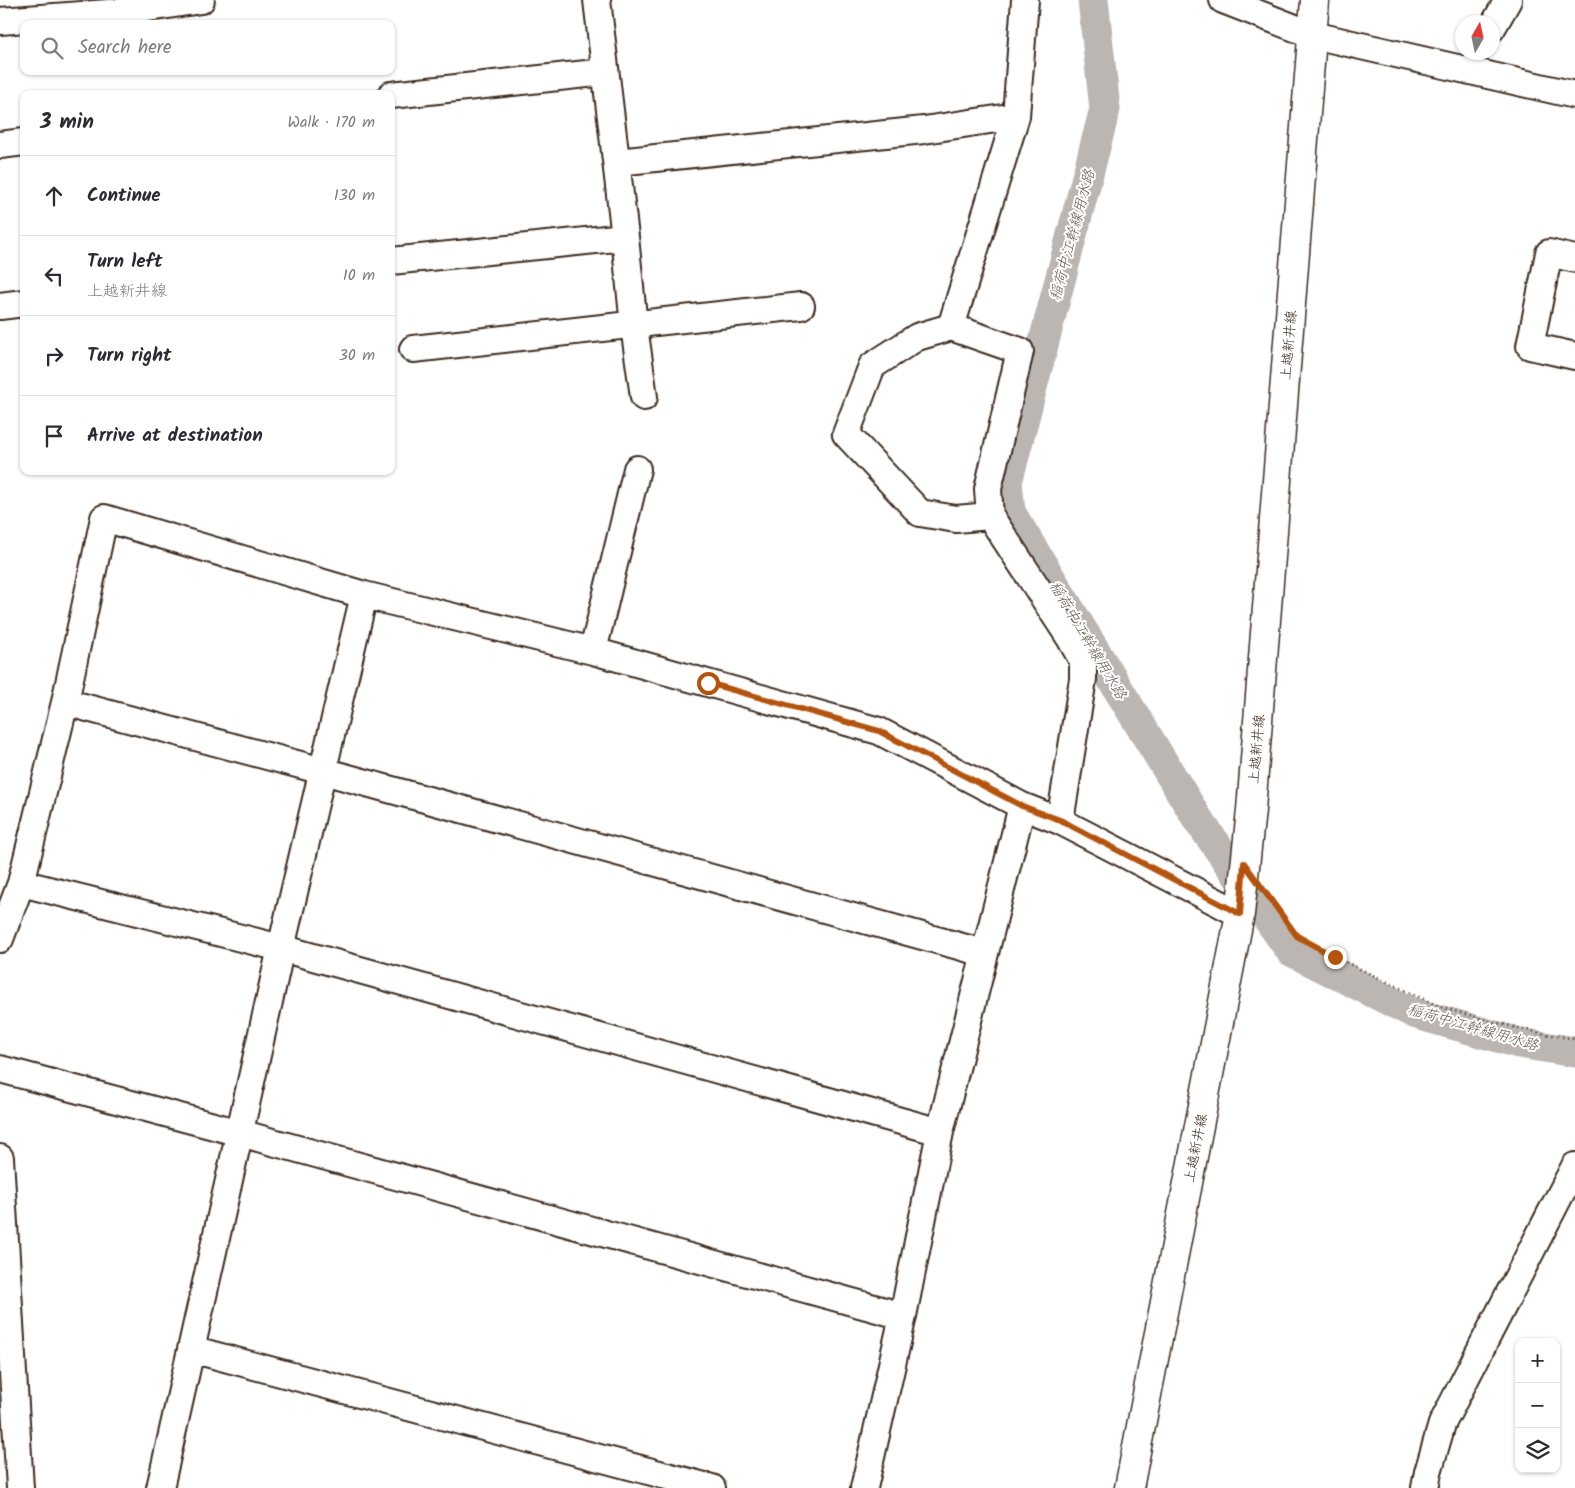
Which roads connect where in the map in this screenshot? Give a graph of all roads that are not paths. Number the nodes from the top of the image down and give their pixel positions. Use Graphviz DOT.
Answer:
graph roads {
  1 [pos="201,0"];
  2 [pos="597,0"];
  3 [pos="1025,0"];
  4 [pos="1223,0"];
  5 [pos="1314,0"];
  6 [pos="1508,0"];
  7 [pos="1499,15"];
  8 [pos="0,21"];
  9 [pos="1313,35"];
  10 [pos="1474,62"];
  11 [pos="605,72"];
  12 [pos="395,95"];
  13 [pos="1575,95"];
  14 [pos="1016,116"];
  15 [pos="20,142"];
  16 [pos="0,145"];
  17 [pos="617,162"];
  18 [pos="625,237"];
  19 [pos="1575,259"];
  20 [pos="395,261"];
  21 [pos="20,304"];
  22 [pos="0,306"];
  23 [pos="801,306"];
  24 [pos="634,326"];
  25 [pos="951,327"];
  26 [pos="413,349"];
  27 [pos="1575,356"];
  28 [pos="644,397"];
  29 [pos="637,469"];
  30 [pos="990,516"];
  31 [pos="364,596"];
  32 [pos="593,651"];
  33 [pos="65,702"];
  34 [pos="323,771"];
  35 [pos="1022,806"];
  36 [pos="1060,820"];
  37 [pos="21,883"];
  38 [pos="1240,914"];
  39 [pos="0,939"];
  40 [pos="281,948"];
  41 [pos="984,953"];
  42 [pos="0,1068"];
  43 [pos="940,1132"];
  44 [pos="240,1133"];
  45 [pos="0,1158"];
  46 [pos="1575,1166"];
  47 [pos="903,1316"];
  48 [pos="191,1349"];
  49 [pos="20,1488"];
  50 [pos="160,1488"];
  51 [pos="712,1488"];
  52 [pos="864,1488"];
  53 [pos="1129,1488"];
  54 [pos="1425,1488"];
  1 -- 8 [label="street"];
  2 -- 11 [label="street"];
  3 -- 14 [label="street"];
  4 -- 9 [label="street"];
  5 -- 9 [label="main road, 上越新井線"];
  6 -- 7 [label="street"];
  9 -- 10 [label="street"];
  9 -- 38 [label="main road, 上越新井線"];
  10 -- 13 [label="street"];
  11 -- 12 [label="street"];
  11 -- 17 [label="street"];
  14 -- 17 [label="street"];
  14 -- 25 [label="street"];
  15 -- 16 [label="street"];
  17 -- 18 [label="street"];
  18 -- 20 [label="street"];
  18 -- 24 [label="street"];
  19 -- 27 [label="street"];
  21 -- 22 [label="street"];
  23 -- 24 [label="street"];
  24 -- 26 [label="street"];
  24 -- 28 [label="street"];
  25 -- 30 [label="street"];
  25 -- 30 [label="street"];
  29 -- 32 [label="street"];
  30 -- 36 [label="street"];
  31 -- 32 [label="street"];
  31 -- 33 [label="street"];
  31 -- 34 [label="street"];
  32 -- 35 [label="street"];
  33 -- 34 [label="street"];
  33 -- 37 [label="street"];
  34 -- 40 [label="street"];
  34 -- 41 [label="street"];
  35 -- 36 [label="street"];
  35 -- 41 [label="street"];
  36 -- 38 [label="street"];
  37 -- 39 [label="street"];
  37 -- 40 [label="street"];
  38 -- 53 [label="main road, 上越新井線"];
  40 -- 43 [label="street"];
  40 -- 44 [label="street"];
  41 -- 43 [label="street"];
  42 -- 44 [label="street"];
  43 -- 47 [label="street"];
  44 -- 47 [label="street"];
  44 -- 48 [label="street"];
  45 -- 49 [label="street"];
  46 -- 54 [label="street"];
  47 -- 52 [label="street"];
  48 -- 50 [label="street"];
  48 -- 51 [label="street"];
}
